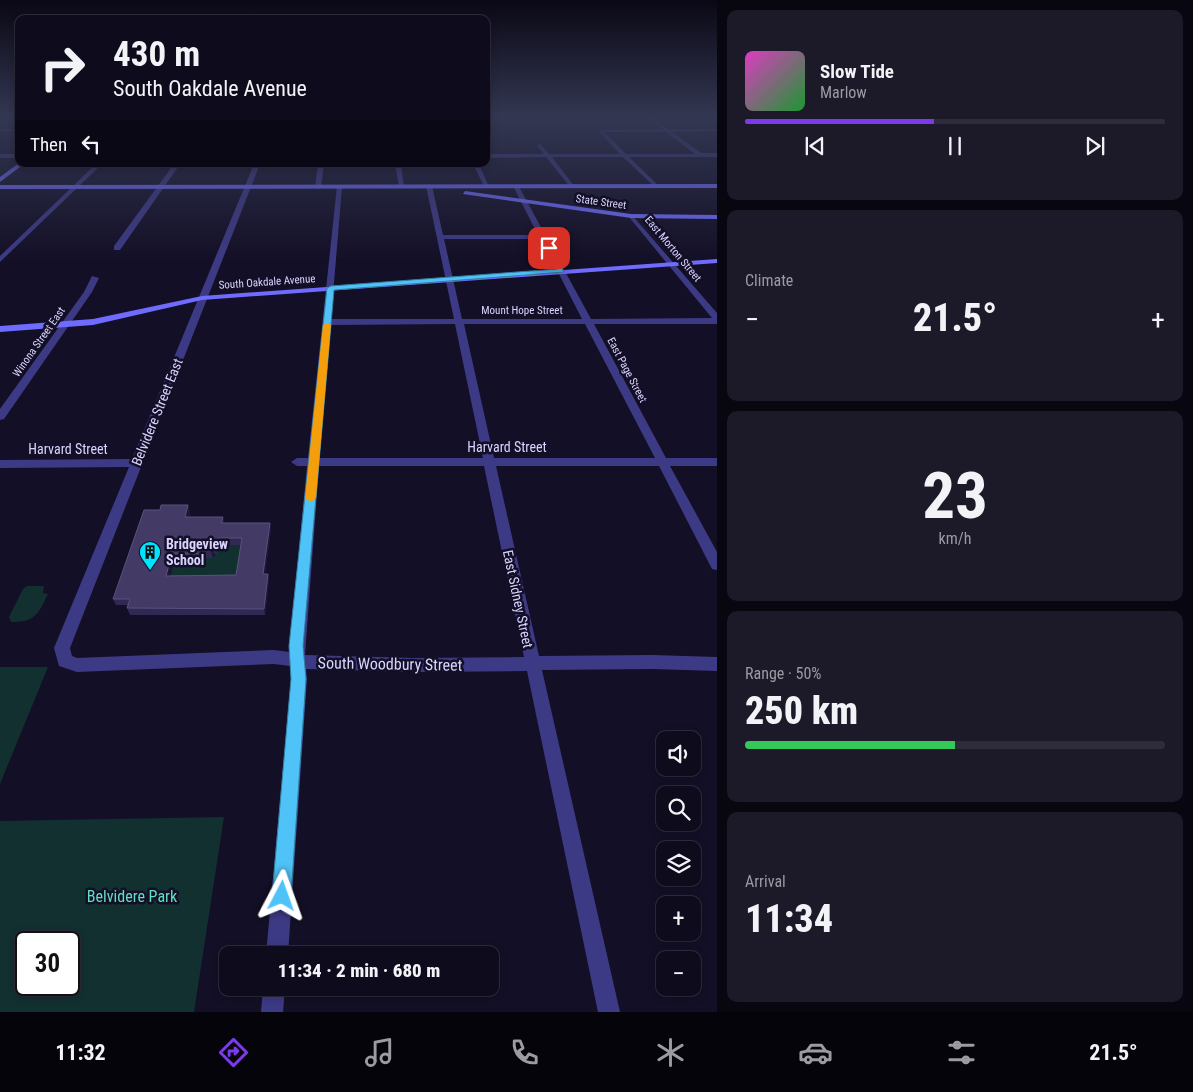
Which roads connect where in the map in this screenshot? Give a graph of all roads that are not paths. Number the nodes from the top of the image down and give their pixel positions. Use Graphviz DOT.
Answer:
graph roads {
  1 [pos="556,165"];
  2 [pos="635,165"];
  3 [pos="17,167"];
  4 [pos="96,167"];
  5 [pos="175,167"];
  6 [pos="255,167"];
  7 [pos="321,167"];
  8 [pos="399,167"];
  9 [pos="477,167"];
  10 [pos="0,180"];
  11 [pos="75,186"];
  12 [pos="339,186"];
  13 [pos="402,186"];
  14 [pos="429,186"];
  15 [pos="486,186"];
  16 [pos="516,186"];
  17 [pos="571,186"];
  18 [pos="656,186"];
  19 [pos="717,186"];
  20 [pos="0,187"];
  21 [pos="160,187"];
  22 [pos="247,187"];
  23 [pos="318,187"];
  24 [pos="452,189"];
  25 [pos="523,201"];
  26 [pos="631,216"];
  27 [pos="717,217"];
  28 [pos="440,237"];
  29 [pos="543,237"];
  30 [pos="117,248"];
  31 [pos="0,260"];
  32 [pos="717,261"];
  33 [pos="670,263"];
  34 [pos="561,271"];
  35 [pos="95,278"];
  36 [pos="449,280"];
  37 [pos="331,288"];
  38 [pos="202,298"];
  39 [pos="717,320"];
  40 [pos="459,321"];
  41 [pos="587,321"];
  42 [pos="327,322"];
  43 [pos="64,325"];
  44 [pos="0,329"];
  45 [pos="0,417"];
  46 [pos="297,462"];
  47 [pos="314,462"];
  48 [pos="488,462"];
  49 [pos="662,462"];
  50 [pos="717,462"];
  51 [pos="0,464"];
  52 [pos="136,464"];
  53 [pos="717,565"];
  54 [pos="296,660"];
  55 [pos="65,661"];
  56 [pos="717,664"];
  57 [pos="532,665"];
  58 [pos="278,946"];
  59 [pos="273,996"];
  60 [pos="272,1012"];
  61 [pos="609,1012"];
  1 -- 17 [label="street"];
  2 -- 18 [label="street"];
  3 -- 10 [label="street"];
  4 -- 11 [label="street"];
  5 -- 21 [label="street"];
  6 -- 22 [label="street, Belvidere Street East"];
  7 -- 23 [label="street"];
  8 -- 13 [label="street"];
  9 -- 15 [label="street"];
  11 -- 20 [label="street, State Street"];
  11 -- 21 [label="street, State Street"];
  11 -- 31 [label="street"];
  12 -- 13 [label="street, State Street"];
  12 -- 23 [label="street, State Street"];
  12 -- 37 [label="street"];
  13 -- 14 [label="street, State Street"];
  14 -- 24 [label="street, State Street"];
  14 -- 28 [label="street, East Sidney Street"];
  15 -- 16 [label="street"];
  15 -- 24 [label="street"];
  16 -- 17 [label="street"];
  16 -- 25 [label="street, East Page Street"];
  17 -- 18 [label="street"];
  18 -- 19 [label="street"];
  21 -- 22 [label="street, State Street"];
  21 -- 30 [label="street"];
  22 -- 23 [label="street, State Street"];
  22 -- 38 [label="street, Belvidere Street East"];
  24 -- 25 [label="street, State Street"];
  25 -- 26 [label="street, State Street"];
  25 -- 29 [label="street, East Page Street"];
  26 -- 27 [label="street, State Street"];
  26 -- 33 [label="street, East Morton Street"];
  28 -- 29 [label="street"];
  28 -- 36 [label="street, East Sidney Street"];
  29 -- 34 [label="street, East Page Street"];
  32 -- 33 [label="street, South Oakdale Avenue"];
  33 -- 34 [label="street, South Oakdale Avenue"];
  33 -- 39 [label="street, East Morton Street"];
  34 -- 36 [label="street, South Oakdale Avenue"];
  34 -- 41 [label="street, East Page Street"];
  35 -- 43 [label="street, Winona Street East"];
  36 -- 37 [label="street, South Oakdale Avenue"];
  36 -- 40 [label="street, East Sidney Street"];
  37 -- 38 [label="street, South Oakdale Avenue"];
  37 -- 42 [label="street"];
  38 -- 43 [label="street, South Oakdale Avenue"];
  38 -- 52 [label="street, Belvidere Street East"];
  39 -- 41 [label="street, Mount Hope Street"];
  40 -- 41 [label="street, Mount Hope Street"];
  40 -- 42 [label="street, Mount Hope Street"];
  40 -- 48 [label="street, East Sidney Street"];
  41 -- 49 [label="street, East Page Street"];
  42 -- 47 [label="street"];
  43 -- 44 [label="street, South Oakdale Avenue"];
  43 -- 45 [label="street, Winona Street East"];
  46 -- 47 [label="street, Harvard Street"];
  47 -- 48 [label="street, Harvard Street"];
  47 -- 54 [label="street"];
  48 -- 49 [label="street, Harvard Street"];
  48 -- 57 [label="street, East Sidney Street"];
  49 -- 50 [label="street, Harvard Street"];
  49 -- 53 [label="street, East Page Street"];
  51 -- 52 [label="street, Harvard Street"];
  52 -- 55 [label="street, Belvidere Street East"];
  54 -- 55 [label="street, South Woodbury Street"];
  54 -- 57 [label="street, South Woodbury Street"];
  54 -- 58 [label="street"];
  56 -- 57 [label="street, South Woodbury Street"];
  57 -- 61 [label="street, East Sidney Street"];
  59 -- 60 [label="street"];
}
